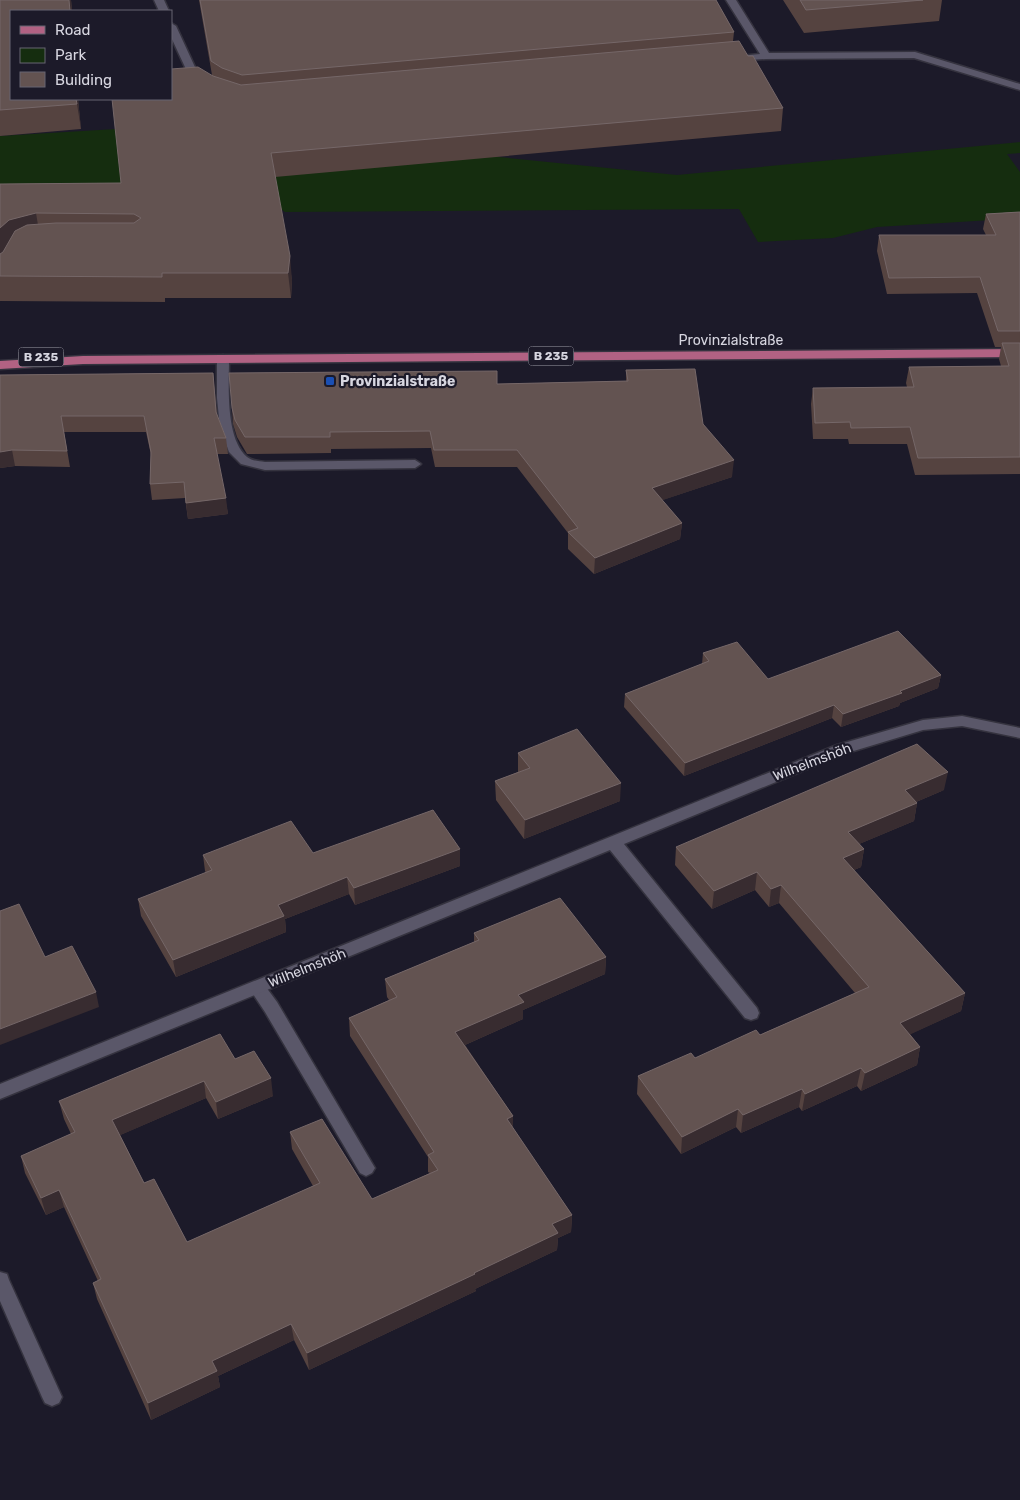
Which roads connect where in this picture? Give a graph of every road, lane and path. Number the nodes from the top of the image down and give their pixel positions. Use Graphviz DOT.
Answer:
graph roads {
  1 [pos="731,0"];
  2 [pos="172,28"];
  3 [pos="766,56"];
  4 [pos="726,60"];
  5 [pos="1020,87"];
  6 [pos="212,90"];
  7 [pos="1020,353"];
  8 [pos="0,355"];
  9 [pos="223,359"];
  10 [pos="83,360"];
  11 [pos="0,365"];
  12 [pos="415,464"];
  13 [pos="1020,733"];
  14 [pos="613,842"];
  15 [pos="257,988"];
  16 [pos="751,1013"];
  17 [pos="0,1092"];
  18 [pos="366,1168"];
  19 [pos="0,1280"];
  20 [pos="52,1397"];
  1 -- 3 [label="street"];
  2 -- 6 [label="street"];
  3 -- 4 [label="street"];
  3 -- 5 [label="street"];
  7 -- 9 [label="main road, Provinzialstraße / B 235"];
  8 -- 10 [label="main road, Provinzialstraße / B 235"];
  9 -- 10 [label="main road, Provinzialstraße / B 235"];
  9 -- 12 [label="street"];
  10 -- 11 [label="main road, Provinzialstraße / B 235"];
  13 -- 14 [label="street, Wilhelmshöh"];
  14 -- 15 [label="street, Wilhelmshöh"];
  14 -- 16 [label="street"];
  15 -- 17 [label="street, Wilhelmshöh"];
  15 -- 18 [label="street"];
  19 -- 20 [label="street"];
}
